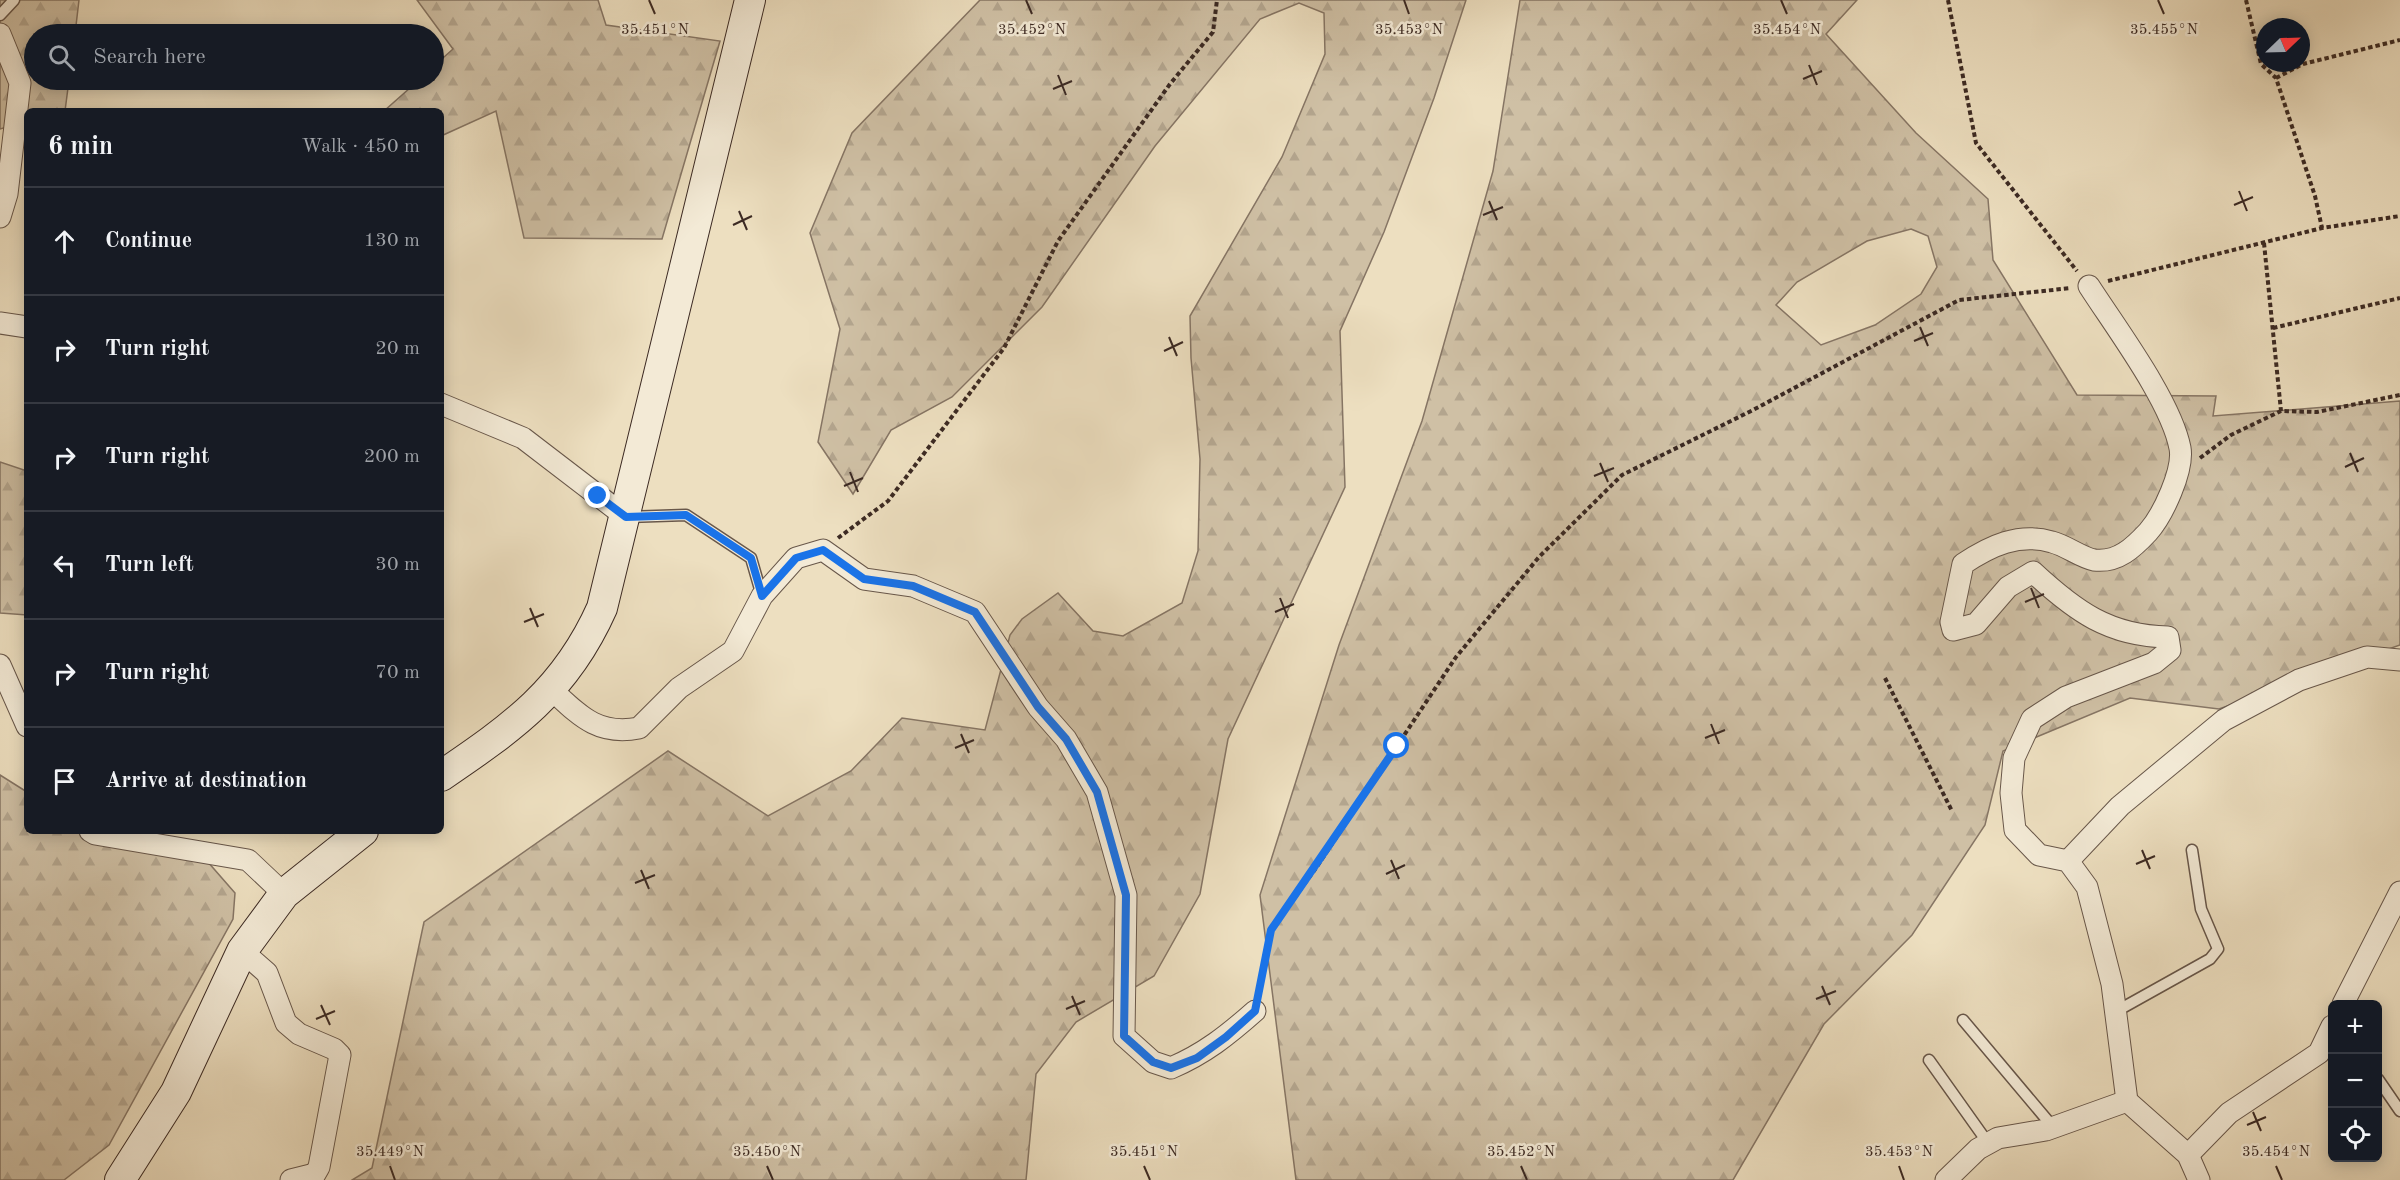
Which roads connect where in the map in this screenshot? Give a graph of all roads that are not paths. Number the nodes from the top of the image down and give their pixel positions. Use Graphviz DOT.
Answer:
graph roads {
  1 [pos="14,0"];
  2 [pos="750,0"];
  3 [pos="0,15"];
  4 [pos="0,34"];
  5 [pos="0,217"];
  6 [pos="2089,286"];
  7 [pos="0,323"];
  8 [pos="24,327"];
  9 [pos="444,405"];
  10 [pos="626,517"];
  11 [pos="762,596"];
  12 [pos="2400,660"];
  13 [pos="0,665"];
  14 [pos="551,689"];
  15 [pos="24,719"];
  16 [pos="444,774"];
  17 [pos="95,834"];
  18 [pos="359,834"];
  19 [pos="2192,850"];
  20 [pos="2068,861"];
  21 [pos="2400,892"];
  22 [pos="284,894"];
  23 [pos="242,951"];
  24 [pos="2346,1000"];
  25 [pos="1255,1011"];
  26 [pos="2115,1012"];
  27 [pos="1963,1020"];
  28 [pos="2328,1034"];
  29 [pos="1929,1060"];
  30 [pos="2382,1085"];
  31 [pos="2127,1101"];
  32 [pos="2400,1111"];
  33 [pos="2053,1127"];
  34 [pos="1988,1143"];
  35 [pos="2188,1155"];
  36 [pos="120,1180"];
  37 [pos="291,1180"];
  38 [pos="1946,1180"];
  39 [pos="2199,1180"];
  1 -- 3 [label="lane"];
  2 -- 10 [label="street"];
  4 -- 5 [label="street"];
  6 -- 20 [label="street"];
  7 -- 8 [label="street"];
  9 -- 10 [label="street"];
  10 -- 11 [label="lane"];
  10 -- 14 [label="street"];
  11 -- 14 [label="street"];
  11 -- 25 [label="street"];
  12 -- 20 [label="street"];
  13 -- 15 [label="street"];
  14 -- 16 [label="street"];
  17 -- 22 [label="street"];
  18 -- 22 [label="street"];
  19 -- 26 [label="lane"];
  20 -- 26 [label="street"];
  21 -- 24 [label="street"];
  22 -- 23 [label="street"];
  23 -- 36 [label="street"];
  23 -- 37 [label="street"];
  26 -- 31 [label="street"];
  27 -- 33 [label="lane"];
  28 -- 35 [label="street"];
  29 -- 34 [label="lane"];
  30 -- 32 [label="lane"];
  31 -- 33 [label="street"];
  31 -- 35 [label="street"];
  33 -- 34 [label="street"];
  34 -- 38 [label="street"];
  35 -- 39 [label="street"];
}
